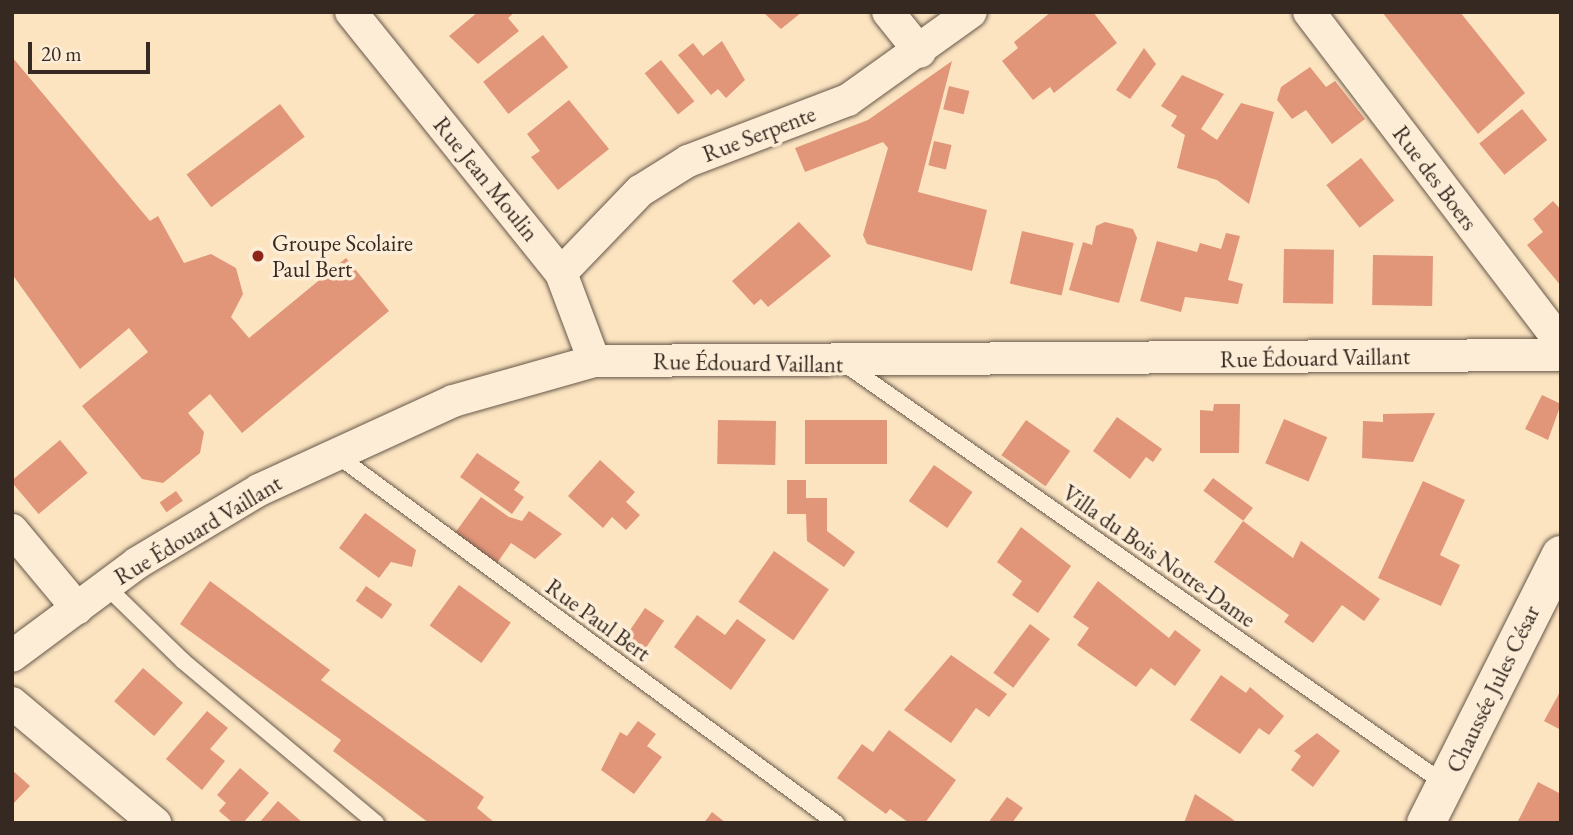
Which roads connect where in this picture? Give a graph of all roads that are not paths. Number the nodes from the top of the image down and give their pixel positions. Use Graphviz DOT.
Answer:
graph roads {
  1 [pos="351,12"];
  2 [pos="888,12"];
  3 [pos="971,12"];
  4 [pos="1309,12"];
  5 [pos="920,52"];
  6 [pos="561,273"];
  7 [pos="1561,343"];
  8 [pos="1561,355"];
  9 [pos="594,360"];
  10 [pos="845,364"];
  11 [pos="334,453"];
  12 [pos="12,530"];
  13 [pos="1561,555"];
  14 [pos="106,586"];
  15 [pos="77,608"];
  16 [pos="12,656"];
  17 [pos="12,703"];
  18 [pos="1447,785"];
  19 [pos="155,823"];
  20 [pos="376,823"];
  21 [pos="836,823"];
  22 [pos="1426,823"];
  1 -- 6 [label="street, Rue Jean Moulin"];
  2 -- 5 [label="street"];
  3 -- 5 [label="street, Rue Serpente"];
  4 -- 7 [label="street, Rue des Boers"];
  5 -- 6 [label="street, Rue Serpente"];
  6 -- 9 [label="street, Rue Jean Moulin"];
  8 -- 10 [label="street, Rue Édouard Vaillant"];
  9 -- 10 [label="street, Rue Édouard Vaillant"];
  9 -- 11 [label="street, Rue Édouard Vaillant"];
  10 -- 18 [label="lane, Villa du Bois Notre-Dame"];
  11 -- 14 [label="street, Rue Édouard Vaillant"];
  11 -- 21 [label="lane, Rue Paul Bert"];
  12 -- 15 [label="street"];
  13 -- 18 [label="street, Chaussée Jules César"];
  14 -- 15 [label="street, Rue Édouard Vaillant"];
  14 -- 20 [label="lane"];
  15 -- 16 [label="street, Rue Édouard Vaillant"];
  17 -- 19 [label="street"];
  18 -- 22 [label="street, Chaussée Jules César"];
}
